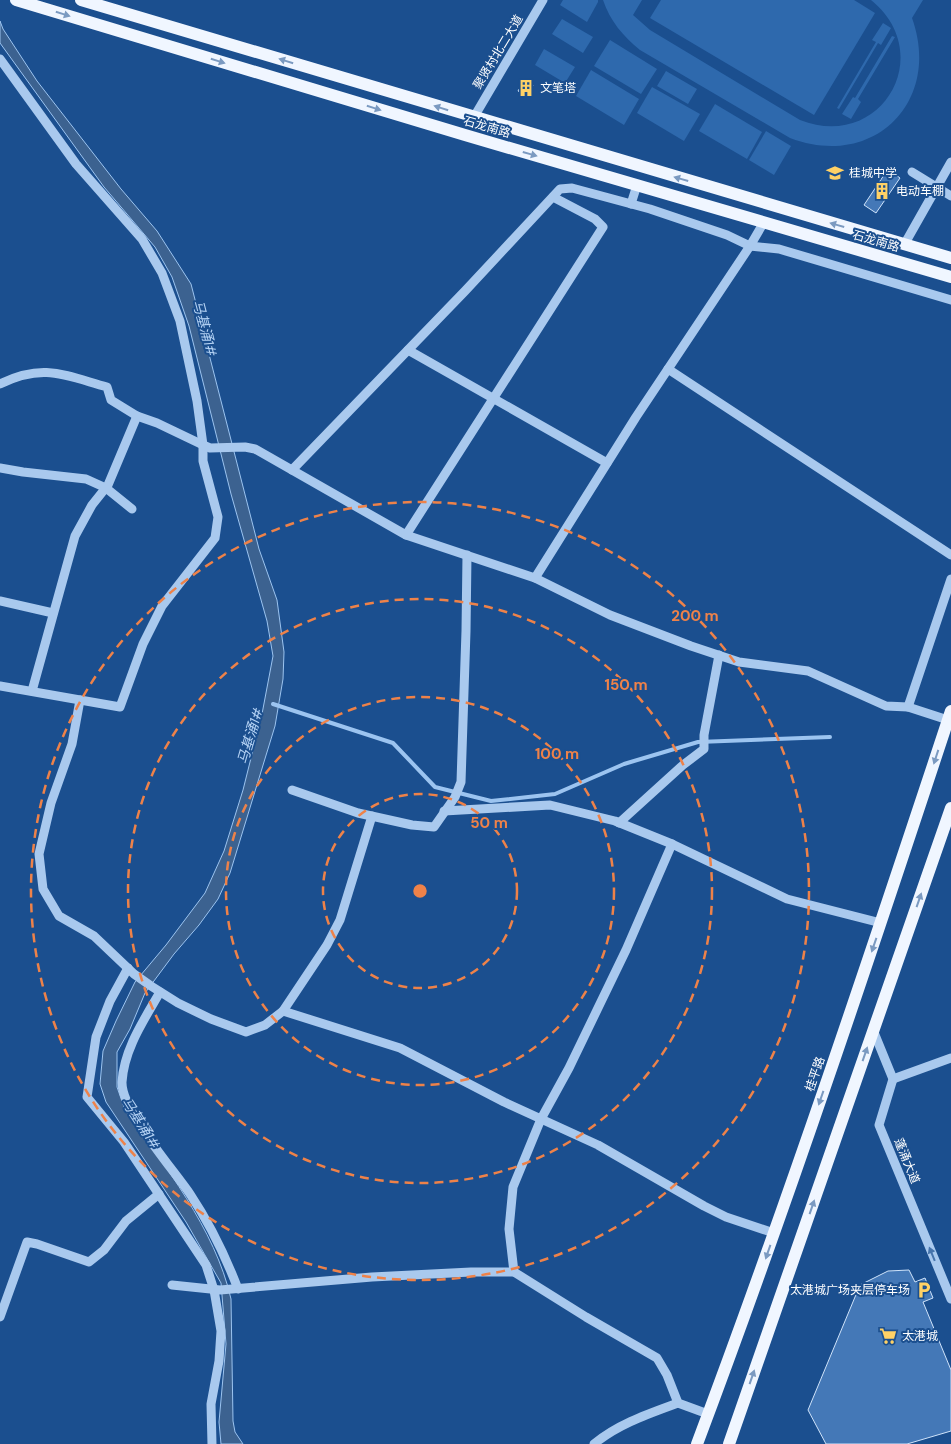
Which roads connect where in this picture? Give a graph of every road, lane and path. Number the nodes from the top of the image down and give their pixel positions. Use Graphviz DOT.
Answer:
graph roads {
  1 [pos="16,0"];
  2 [pos="81,0"];
  3 [pos="543,0"];
  4 [pos="0,59"];
  5 [pos="474,117"];
  6 [pos="951,162"];
  7 [pos="912,172"];
  8 [pos="638,185"];
  9 [pos="936,186"];
  10 [pos="951,196"];
  11 [pos="553,197"];
  12 [pos="631,204"];
  13 [pos="764,222"];
  14 [pos="904,245"];
  15 [pos="750,246"];
  16 [pos="951,258"];
  17 [pos="951,277"];
  18 [pos="951,300"];
  19 [pos="408,350"];
  20 [pos="668,369"];
  21 [pos="0,384"];
  22 [pos="493,398"];
  23 [pos="138,416"];
  24 [pos="207,446"];
  25 [pos="607,463"];
  26 [pos="0,468"];
  27 [pos="292,470"];
  28 [pos="106,488"];
  29 [pos="132,509"];
  30 [pos="406,535"];
  31 [pos="467,555"];
  32 [pos="951,555"];
  33 [pos="534,578"];
  34 [pos="951,579"];
  35 [pos="0,601"];
  36 [pos="53,613"];
  37 [pos="719,656"];
  38 [pos="0,686"];
  39 [pos="32,691"];
  40 [pos="80,700"];
  41 [pos="908,707"];
  42 [pos="949,716"];
  43 [pos="292,790"];
  44 [pos="951,808"];
  45 [pos="444,811"];
  46 [pos="372,816"];
  47 [pos="618,823"];
  48 [pos="672,844"];
  49 [pos="881,923"];
  50 [pos="131,971"];
  51 [pos="160,992"];
  52 [pos="283,1011"];
  53 [pos="873,1030"];
  54 [pos="951,1058"];
  55 [pos="893,1079"];
  56 [pos="540,1119"];
  57 [pos="159,1194"];
  58 [pos="774,1233"];
  59 [pos="514,1272"];
  60 [pos="172,1284"];
  61 [pos="236,1289"];
  62 [pos="217,1290"];
  63 [pos="951,1299"];
  64 [pos="0,1317"];
  65 [pos="678,1402"];
  66 [pos="708,1414"];
  67 [pos="736,1423"];
  68 [pos="212,1444"];
  69 [pos="594,1444"];
  70 [pos="697,1444"];
  71 [pos="729,1444"];
  72 [pos="733,1444"];
  1 -- 8 [label="main road, 石龙南路, one-way"];
  5 -- 2 [label="main road, 石龙南路, one-way"];
  3 -- 5 [label="street, 聚贤村北二大道"];
  4 -- 24 [label="street"];
  14 -- 5 [label="main road, 石龙南路, one-way"];
  6 -- 9 [label="street"];
  7 -- 9 [label="street"];
  8 -- 12 [label="street"];
  8 -- 13 [label="main road, 石龙南路"];
  9 -- 10 [label="street"];
  9 -- 14 [label="street"];
  11 -- 12 [label="street"];
  11 -- 19 [label="street"];
  11 -- 22 [label="street"];
  12 -- 15 [label="street"];
  13 -- 15 [label="street"];
  13 -- 17 [label="main road, 石龙南路"];
  14 -- 16 [label="main road, 石龙南路"];
  15 -- 18 [label="street"];
  15 -- 20 [label="street"];
  19 -- 22 [label="street"];
  19 -- 27 [label="street"];
  20 -- 25 [label="street"];
  20 -- 32 [label="street"];
  21 -- 23 [label="street"];
  22 -- 25 [label="street"];
  22 -- 30 [label="street"];
  23 -- 24 [label="street"];
  23 -- 28 [label="street"];
  24 -- 27 [label="street"];
  24 -- 40 [label="street"];
  25 -- 33 [label="street"];
  26 -- 28 [label="street"];
  27 -- 30 [label="street"];
  28 -- 29 [label="street"];
  28 -- 36 [label="street"];
  30 -- 31 [label="street"];
  31 -- 33 [label="street"];
  31 -- 45 [label="street"];
  33 -- 37 [label="street"];
  34 -- 41 [label="street"];
  35 -- 36 [label="street"];
  36 -- 39 [label="street"];
  37 -- 41 [label="street"];
  37 -- 47 [label="street"];
  38 -- 39 [label="street"];
  39 -- 40 [label="street"];
  40 -- 50 [label="street"];
  41 -- 42 [label="street"];
  42 -- 49 [label="main road, 桂平路, one-way"];
  43 -- 46 [label="street"];
  53 -- 44 [label="main road, one-way"];
  45 -- 46 [label="street"];
  45 -- 47 [label="street"];
  46 -- 52 [label="street"];
  47 -- 48 [label="street"];
  48 -- 49 [label="street"];
  48 -- 56 [label="street"];
  49 -- 58 [label="main road, 桂平路, one-way"];
  50 -- 51 [label="street"];
  50 -- 57 [label="street"];
  51 -- 52 [label="street"];
  51 -- 61 [label="street"];
  52 -- 56 [label="street"];
  53 -- 55 [label="street"];
  67 -- 53 [label="main road, one-way"];
  54 -- 55 [label="street"];
  63 -- 55 [label="street, 蓬涌大道, one-way"];
  56 -- 58 [label="street"];
  56 -- 59 [label="street"];
  57 -- 62 [label="street"];
  57 -- 64 [label="street"];
  58 -- 66 [label="main road, 桂平路, one-way"];
  59 -- 61 [label="street"];
  59 -- 65 [label="street"];
  60 -- 62 [label="street"];
  61 -- 62 [label="street"];
  62 -- 68 [label="street"];
  65 -- 66 [label="street"];
  65 -- 69 [label="street"];
  66 -- 70 [label="main road, 桂平路"];
  67 -- 71 [label="main road"];
  67 -- 72 [label="main road"];
}
